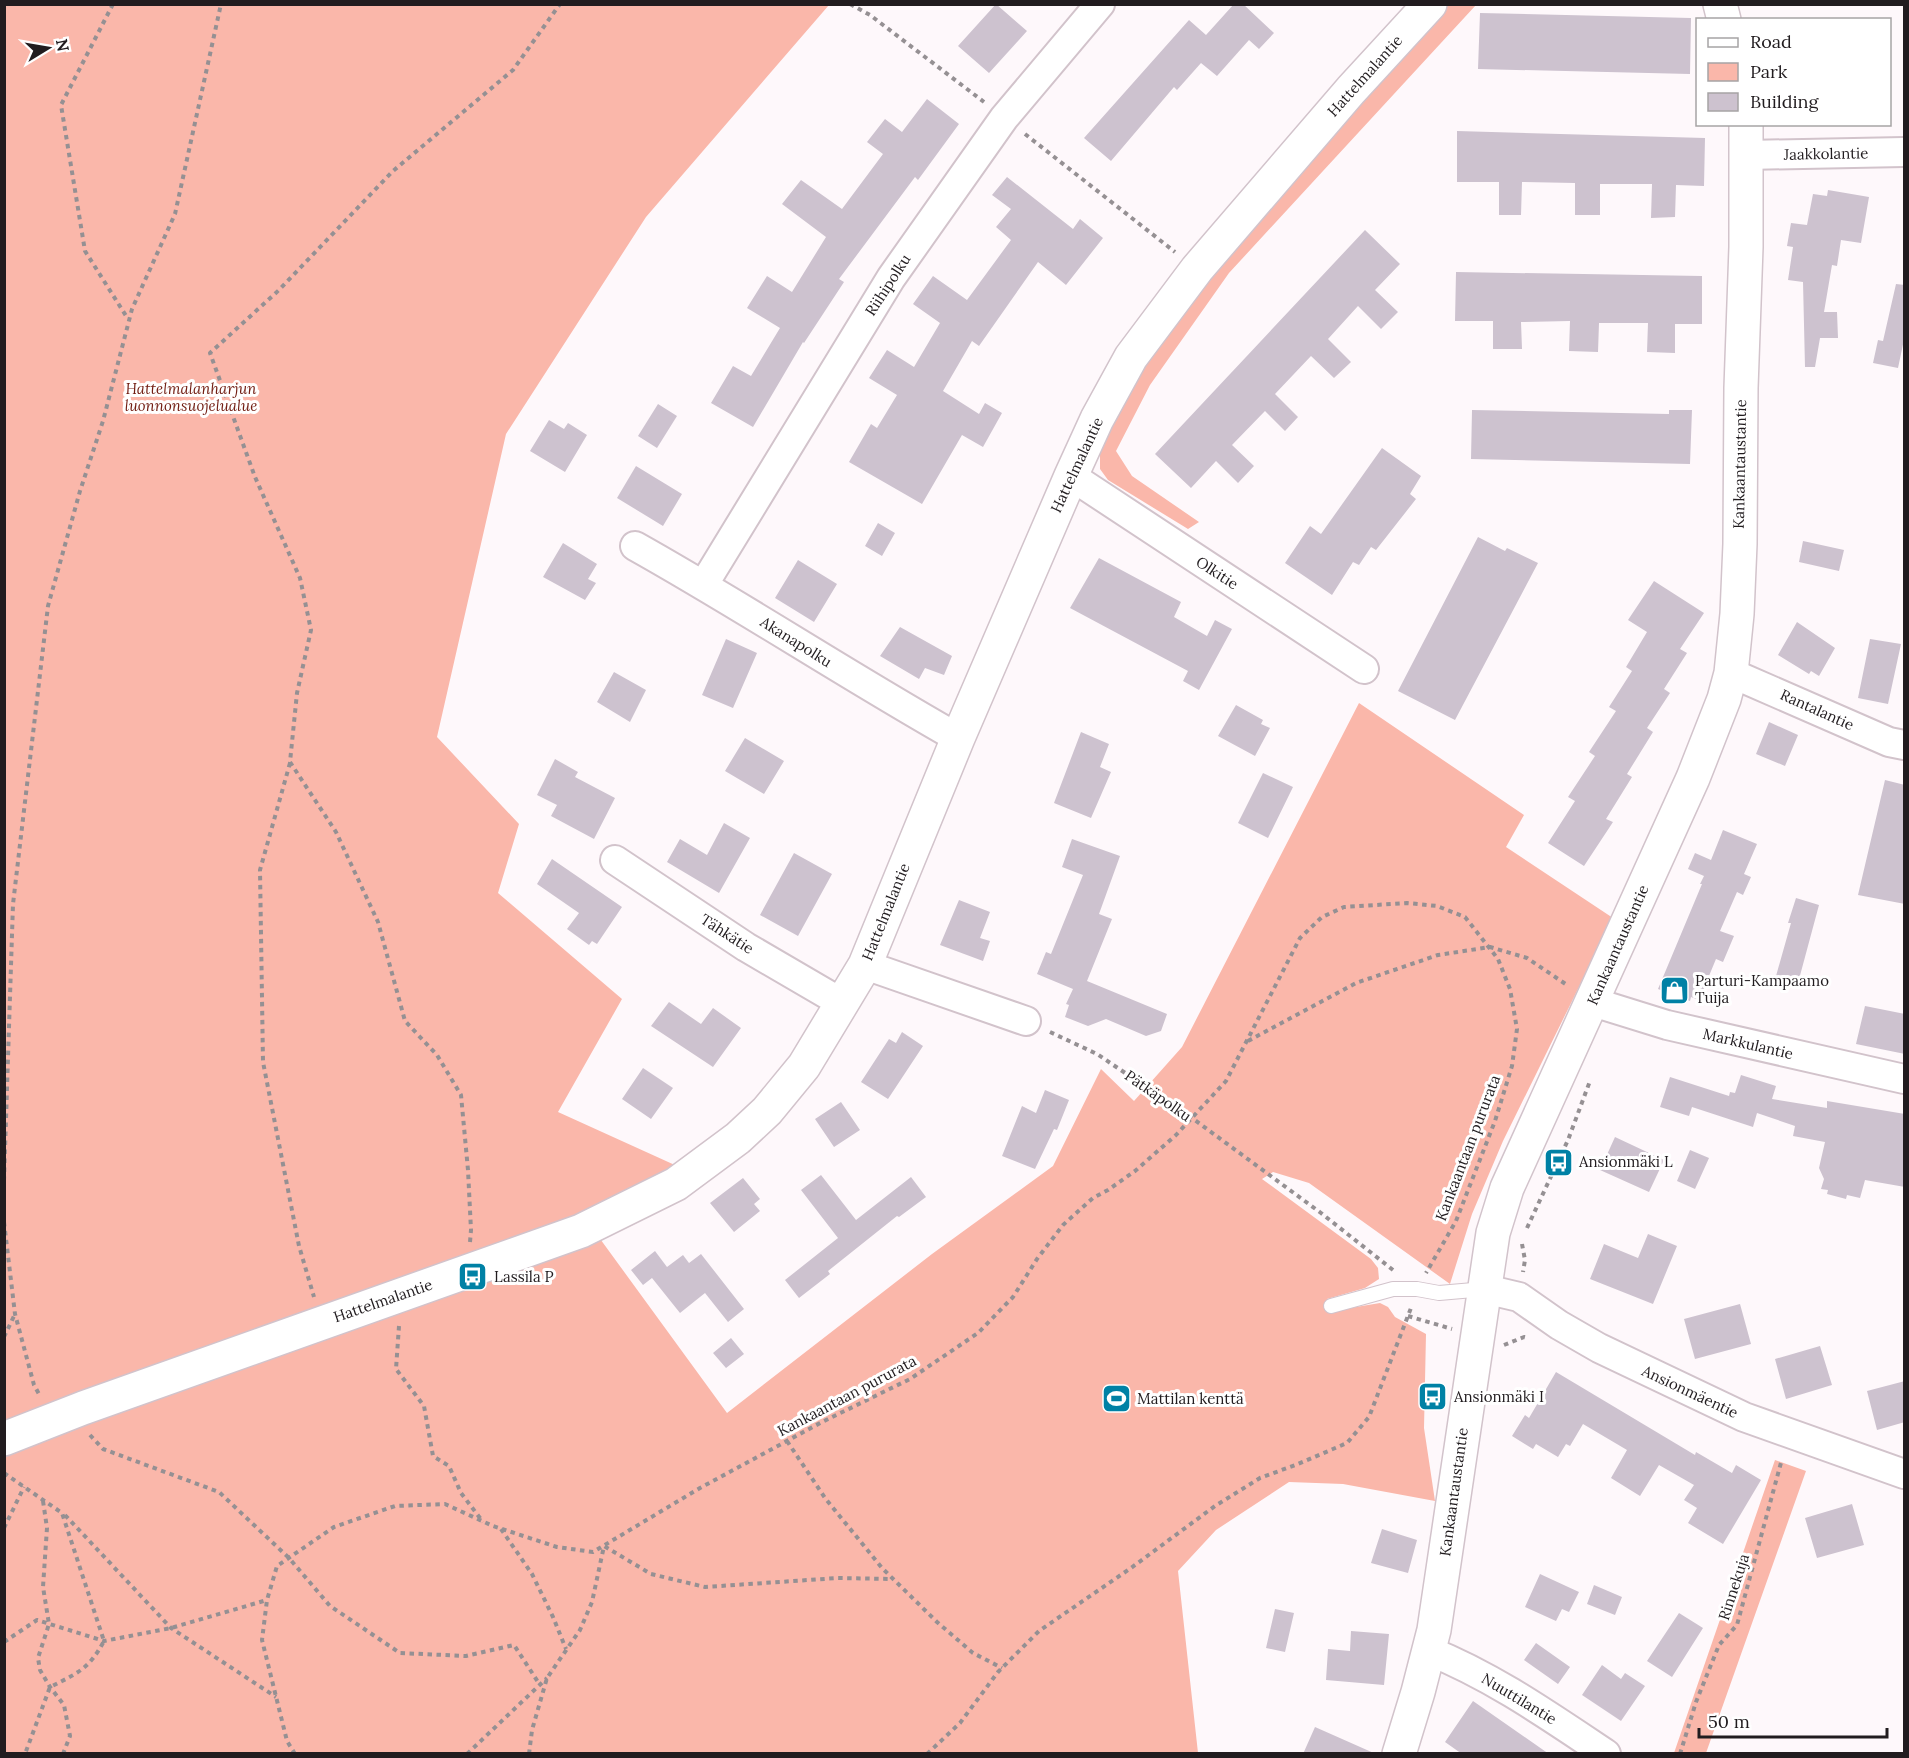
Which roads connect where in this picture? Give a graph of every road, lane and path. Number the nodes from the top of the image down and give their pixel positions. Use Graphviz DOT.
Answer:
graph roads {
  1 [pos="113,4"];
  2 [pos="221,4"];
  3 [pos="560,4"];
  4 [pos="1100,4"];
  5 [pos="1430,4"];
  6 [pos="1747,140"];
  7 [pos="1905,152"];
  8 [pos="129,320"];
  9 [pos="1071,476"];
  10 [pos="635,546"];
  11 [pos="704,584"];
  12 [pos="1364,669"];
  13 [pos="1731,673"];
  14 [pos="958,738"];
  15 [pos="1905,745"];
  16 [pos="290,762"];
  17 [pos="615,860"];
  18 [pos="1490,947"];
  19 [pos="865,965"];
  20 [pos="1593,1002"];
  21 [pos="842,1003"];
  22 [pos="1026,1021"];
  23 [pos="1248,1041"];
  24 [pos="1905,1079"];
  25 [pos="1191,1118"];
  26 [pos="4,1181"];
  27 [pos="4,1222"];
  28 [pos="467,1271"];
  29 [pos="1417,1289"];
  30 [pos="1485,1289"];
  31 [pos="401,1294"];
  32 [pos="1331,1306"];
  33 [pos="15,1314"];
  34 [pos="322,1322"];
  35 [pos="4,1337"];
  36 [pos="61,1416"];
  37 [pos="4,1438"];
  38 [pos="787,1441"];
  39 [pos="1783,1454"];
  40 [pos="4,1473"];
  41 [pos="1905,1474"];
  42 [pos="24,1487"];
  43 [pos="43,1500"];
  44 [pos="62,1513"];
  45 [pos="484,1522"];
  46 [pos="4,1528"];
  47 [pos="501,1529"];
  48 [pos="604,1546"];
  49 [pos="289,1557"];
  50 [pos="893,1579"];
  51 [pos="267,1600"];
  52 [pos="49,1624"];
  53 [pos="171,1628"];
  54 [pos="104,1641"];
  55 [pos="4,1642"];
  56 [pos="566,1649"];
  57 [pos="1429,1651"];
  58 [pos="1002,1668"];
  59 [pos="547,1678"];
  60 [pos="540,1685"];
  61 [pos="50,1687"];
  62 [pos="276,1697"];
  63 [pos="25,1754"];
  64 [pos="63,1754"];
  65 [pos="295,1754"];
  66 [pos="467,1754"];
  67 [pos="530,1754"];
  68 [pos="927,1754"];
  69 [pos="1399,1754"];
  70 [pos="1606,1754"];
  71 [pos="1680,1754"];
  1 -- 8 [label="path"];
  2 -- 8 [label="path"];
  3 -- 16 [label="path"];
  4 -- 11 [label="street, Riihipolku"];
  5 -- 9 [label="street, Hattelmalantie"];
  6 -- 7 [label="street, Jaakkolantie"];
  6 -- 13 [label="street, Kankaantaustantie"];
  8 -- 26 [label="path"];
  9 -- 12 [label="street, Olkitie"];
  9 -- 14 [label="street, Hattelmalantie"];
  10 -- 11 [label="street, Akanapolku"];
  11 -- 14 [label="street, Akanapolku"];
  13 -- 15 [label="street, Rantalantie"];
  13 -- 20 [label="street, Kankaantaustantie"];
  14 -- 19 [label="street, Hattelmalantie"];
  16 -- 28 [label="path"];
  16 -- 34 [label="path"];
  17 -- 21 [label="street, Tähkätie"];
  18 -- 20 [label="path"];
  18 -- 23 [label="path"];
  18 -- 23 [label="path, Kankaantaan pururata"];
  18 -- 29 [label="path, Kankaantaan pururata"];
  19 -- 21 [label="street, Hattelmalantie"];
  19 -- 22 [label="street"];
  20 -- 24 [label="street, Markkulantie"];
  20 -- 30 [label="street, Kankaantaustantie"];
  21 -- 28 [label="street, Hattelmalantie"];
  22 -- 25 [label="path, Pätkäpolku"];
  23 -- 25 [label="path, Kankaantaan pururata"];
  25 -- 29 [label="path, Pätkäpolku"];
  25 -- 38 [label="path, Kankaantaan pururata"];
  27 -- 33 [label="path"];
  28 -- 31 [label="street, Hattelmalantie"];
  29 -- 30 [label="lane"];
  29 -- 32 [label="lane"];
  29 -- 58 [label="path, Kankaantaan pururata"];
  30 -- 41 [label="street, Ansionmäentie"];
  30 -- 57 [label="street, Kankaantaustantie"];
  31 -- 34 [label="street, Hattelmalantie"];
  31 -- 45 [label="path"];
  33 -- 35 [label="path"];
  33 -- 36 [label="path"];
  34 -- 36 [label="street, Hattelmalantie"];
  36 -- 37 [label="street, Hattelmalantie"];
  36 -- 49 [label="path"];
  38 -- 48 [label="path, Kankaantaan pururata"];
  38 -- 50 [label="path"];
  39 -- 71 [label="path, Rinnekuja"];
  40 -- 42 [label="path"];
  42 -- 43 [label="path"];
  42 -- 46 [label="path"];
  43 -- 44 [label="path"];
  43 -- 52 [label="path"];
  44 -- 53 [label="path"];
  44 -- 54 [label="path"];
  45 -- 47 [label="path, Kankaantaan pururata"];
  45 -- 49 [label="path, Kankaantaan pururata"];
  47 -- 48 [label="path, Kankaantaan pururata"];
  47 -- 56 [label="path"];
  48 -- 50 [label="path"];
  48 -- 56 [label="path"];
  49 -- 51 [label="path, Kankaantaan pururata"];
  49 -- 60 [label="path"];
  50 -- 58 [label="path"];
  51 -- 53 [label="path"];
  51 -- 62 [label="path, Kankaantaan pururata"];
  52 -- 54 [label="path"];
  52 -- 55 [label="path"];
  52 -- 61 [label="path"];
  53 -- 54 [label="path"];
  53 -- 62 [label="path"];
  54 -- 61 [label="path"];
  56 -- 59 [label="path"];
  57 -- 69 [label="street, Kankaantaustantie"];
  57 -- 70 [label="street, Nuuttilantie"];
  58 -- 68 [label="path, Kankaantaan pururata"];
  59 -- 60 [label="path"];
  59 -- 67 [label="path"];
  60 -- 66 [label="path"];
  61 -- 63 [label="path"];
  61 -- 64 [label="path"];
  62 -- 65 [label="path, Kankaantaan pururata"];
}
